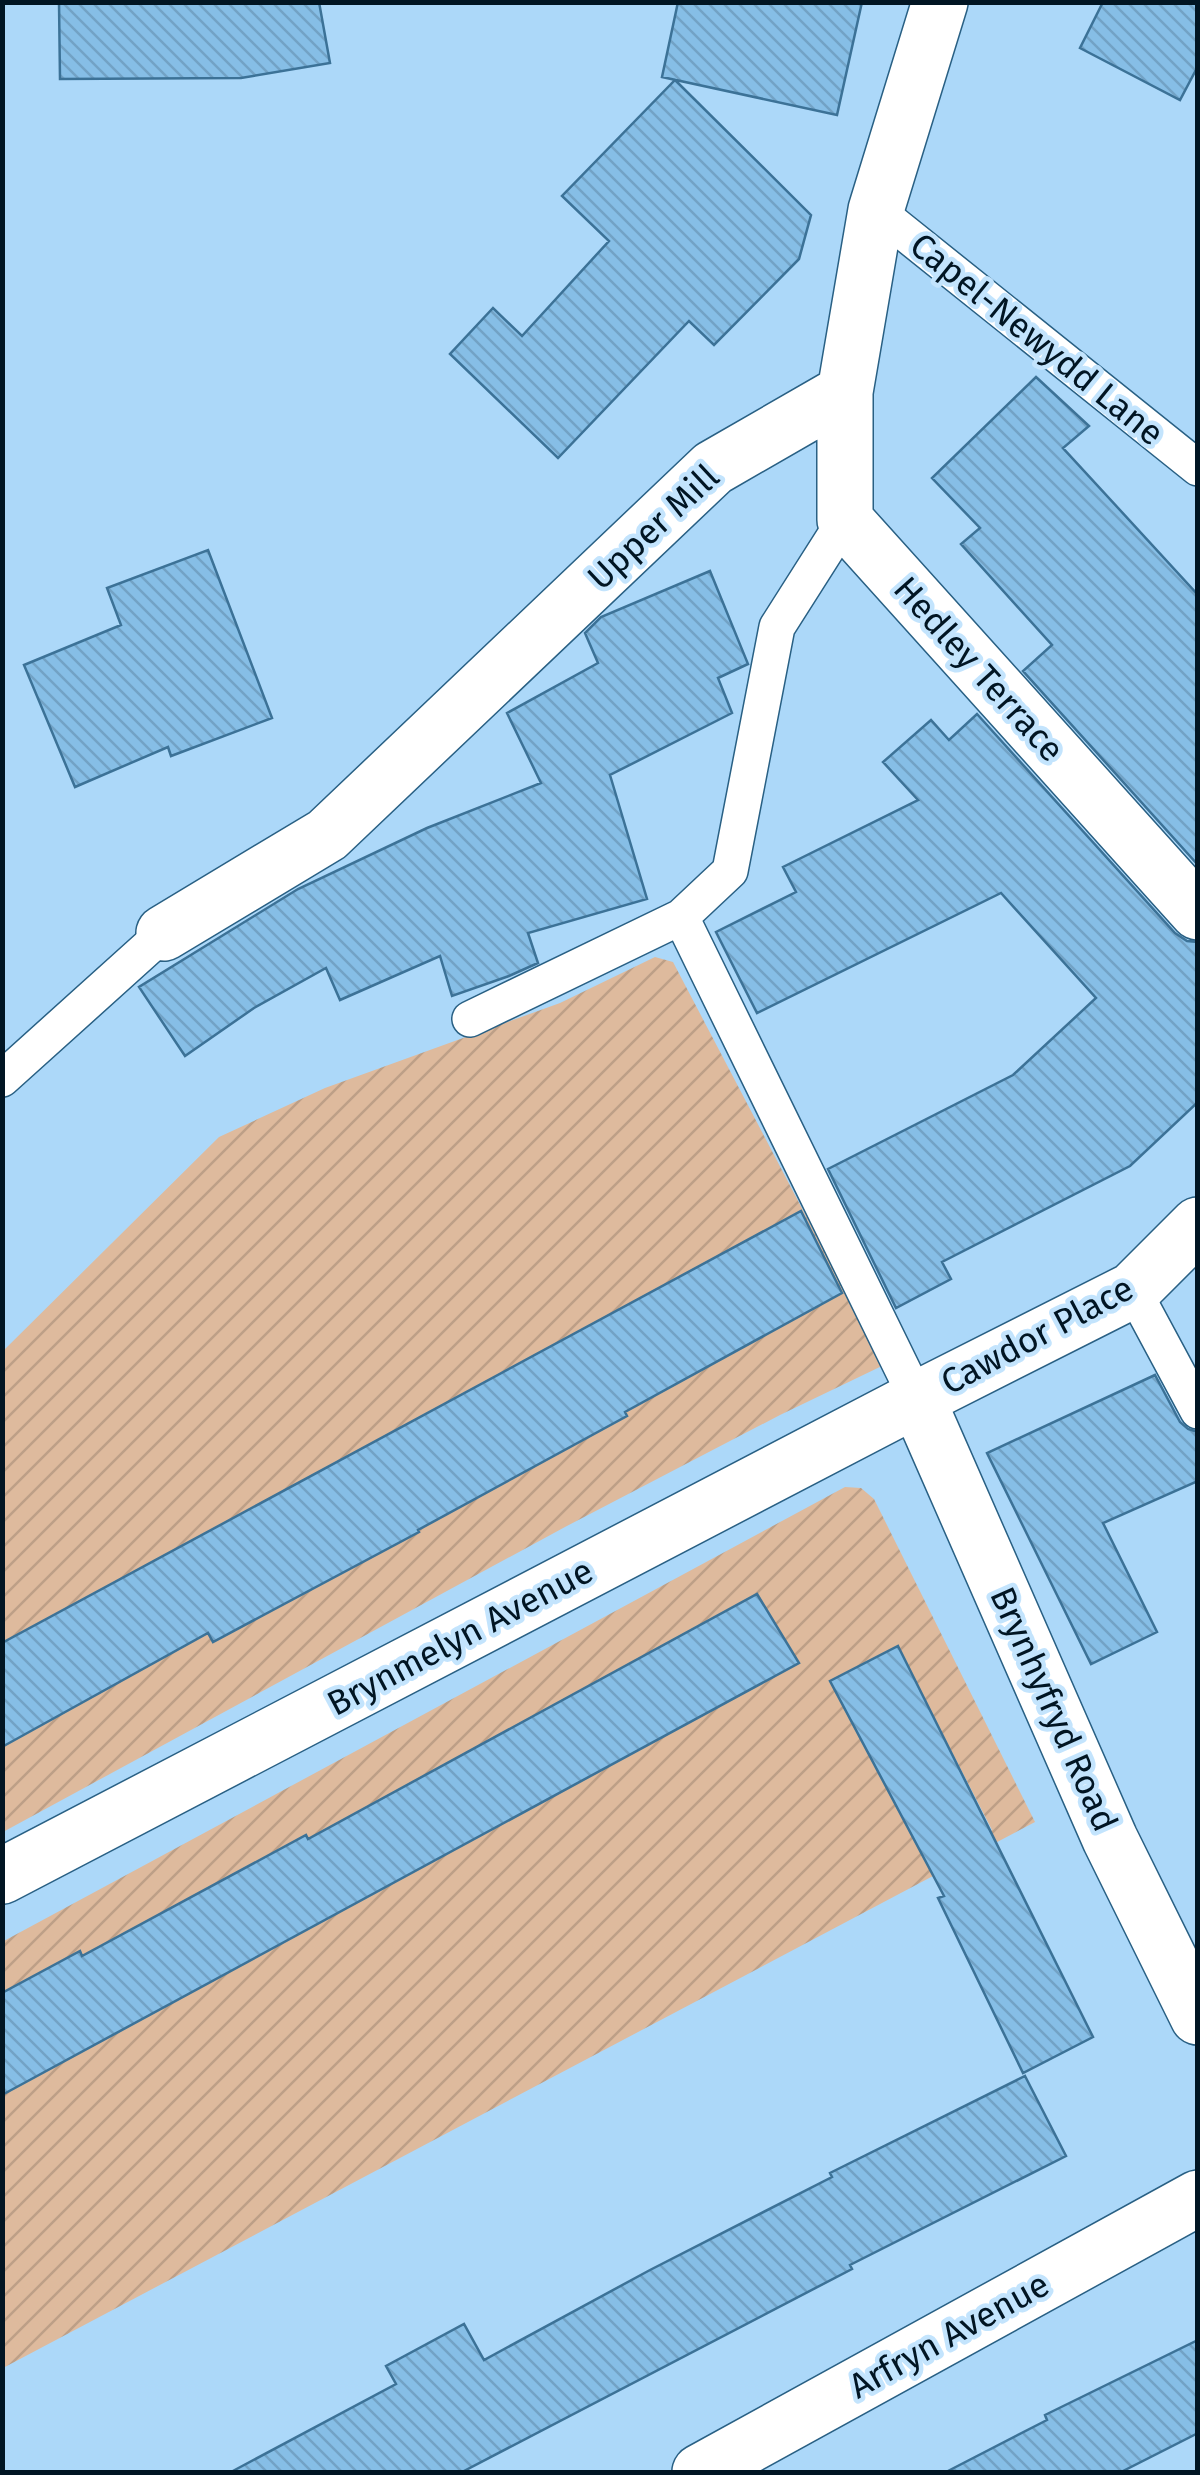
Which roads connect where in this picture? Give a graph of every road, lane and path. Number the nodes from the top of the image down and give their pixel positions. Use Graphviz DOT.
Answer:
graph roads {
  1 [pos="940,2"];
  2 [pos="876,210"];
  3 [pos="845,392"];
  4 [pos="1198,468"];
  5 [pos="845,520"];
  6 [pos="1198,912"];
  7 [pos="681,917"];
  8 [pos="164,934"];
  9 [pos="470,1019"];
  10 [pos="2,1079"];
  11 [pos="1198,1225"];
  12 [pos="1133,1290"];
  13 [pos="917,1399"];
  14 [pos="1198,1411"];
  15 [pos="2,1876"];
  16 [pos="1198,2016"];
  17 [pos="1198,2198"];
  18 [pos="700,2472"];
  1 -- 2 [label="street"];
  2 -- 3 [label="street"];
  2 -- 4 [label="lane, Capel-Newydd Lane"];
  3 -- 5 [label="street"];
  3 -- 8 [label="street, Upper Mill"];
  5 -- 6 [label="street, Hedley Terrace"];
  5 -- 7 [label="lane"];
  7 -- 9 [label="lane"];
  7 -- 13 [label="lane"];
  8 -- 10 [label="lane"];
  11 -- 12 [label="street, Cawdor Place"];
  12 -- 13 [label="street, Cawdor Place"];
  12 -- 14 [label="lane"];
  13 -- 15 [label="street, Brynmelyn Avenue"];
  13 -- 16 [label="street, Brynhyfryd Road"];
  17 -- 18 [label="street, Arfryn Avenue"];
}
